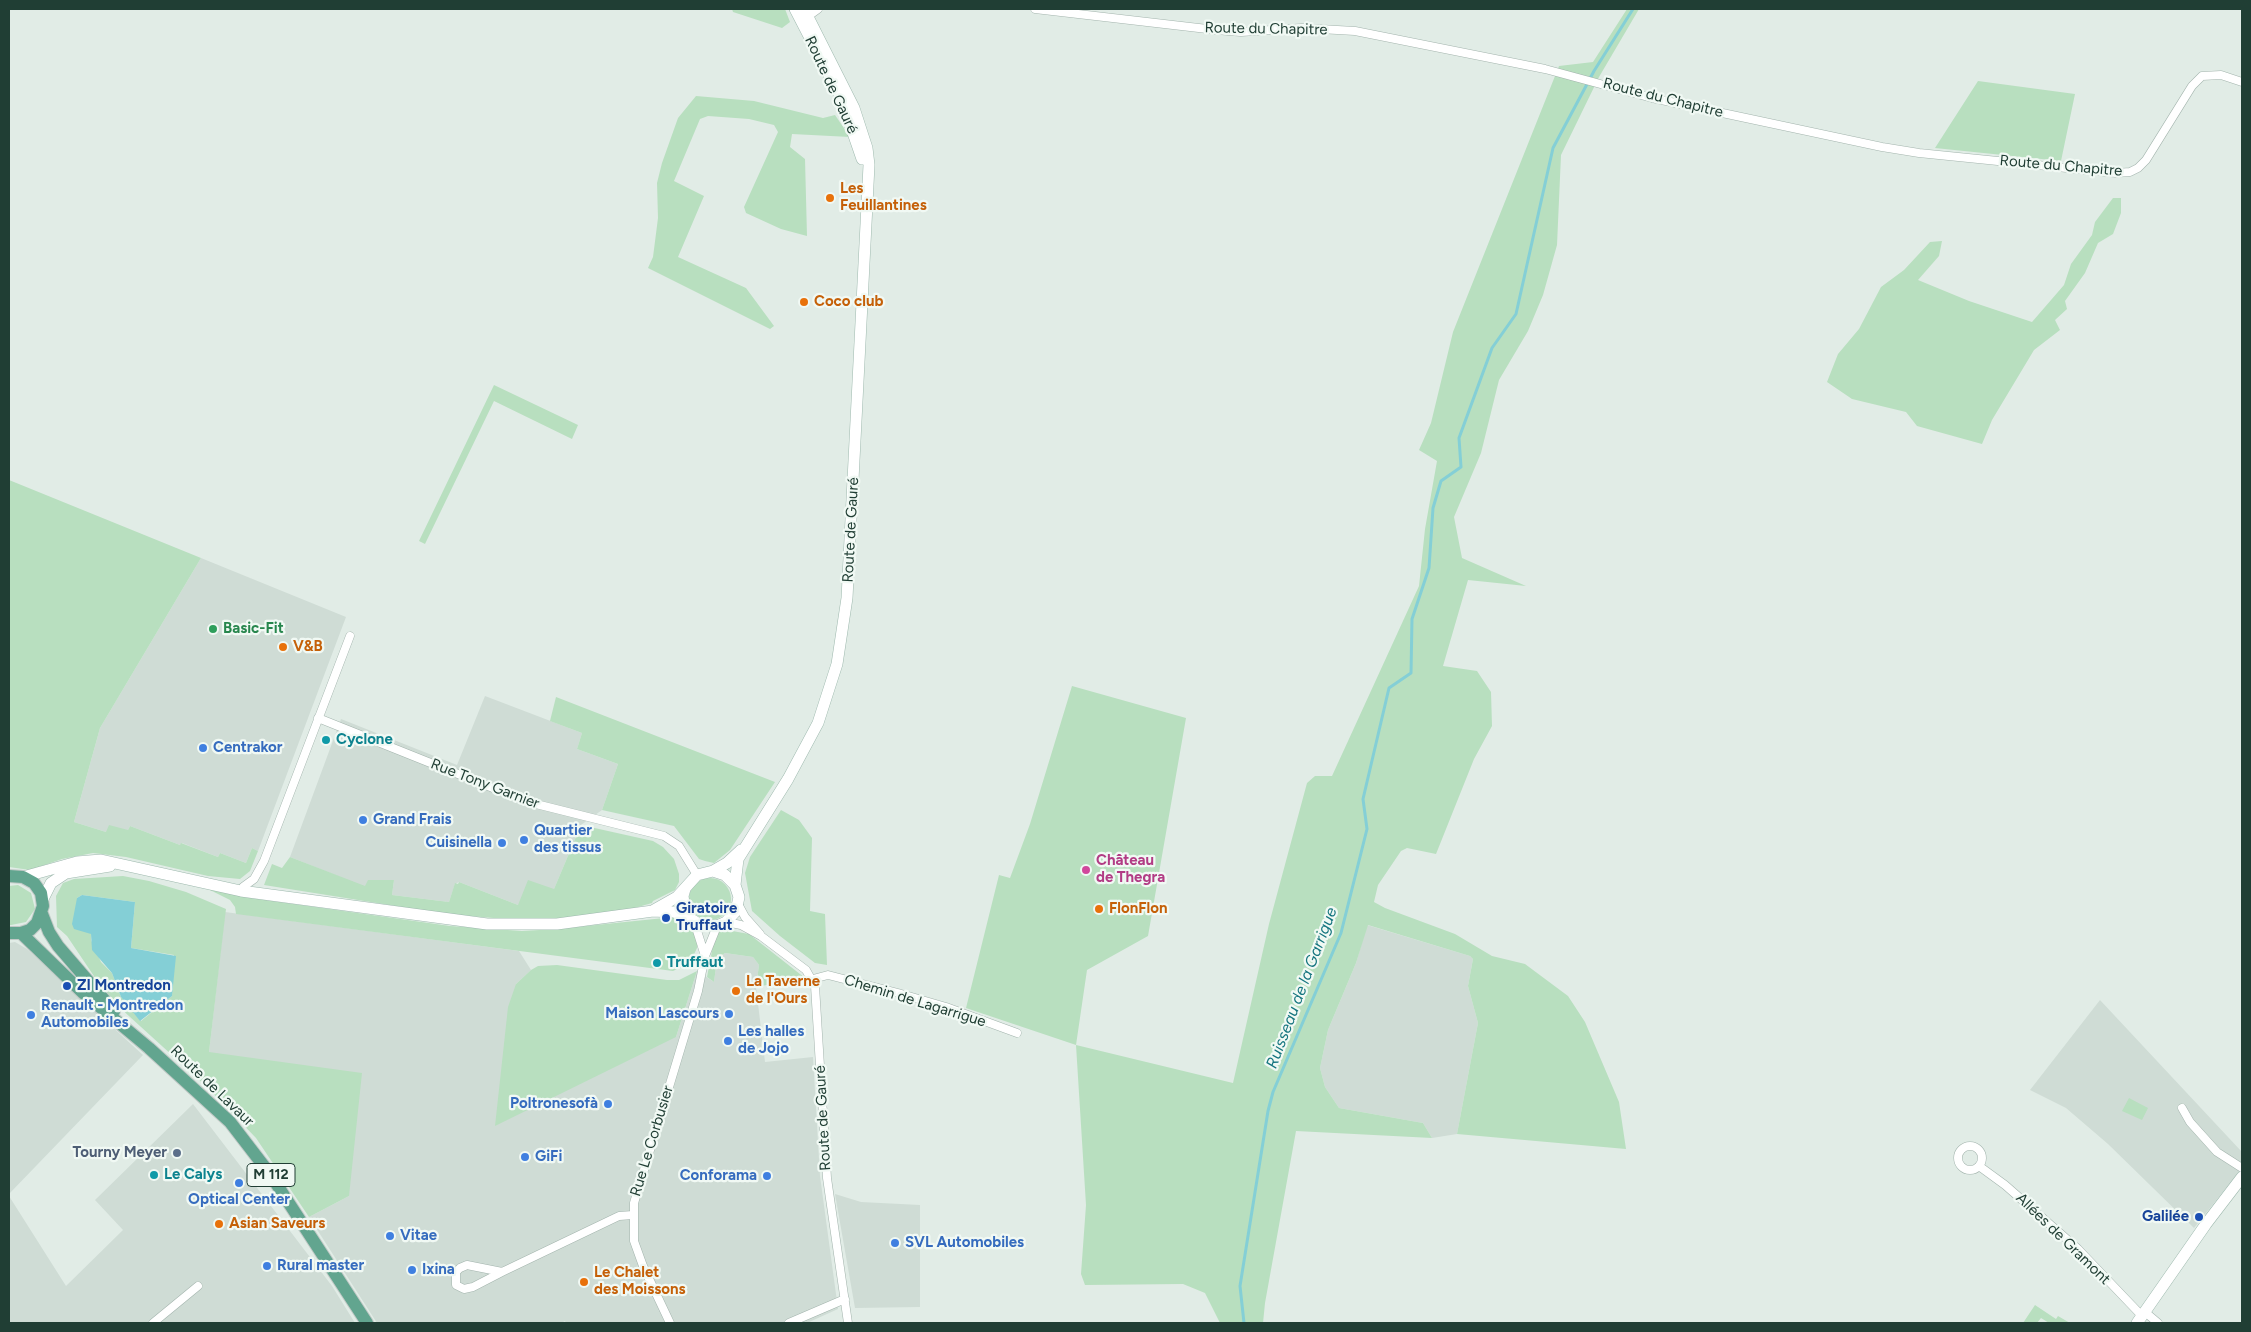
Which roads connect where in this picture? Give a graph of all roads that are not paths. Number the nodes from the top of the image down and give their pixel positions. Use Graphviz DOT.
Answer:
graph roads {
  1 [pos="818,9"];
  2 [pos="1035,9"];
  3 [pos="801,13"];
  4 [pos="2242,82"];
  5 [pos="350,636"];
  6 [pos="318,718"];
  7 [pos="746,845"];
  8 [pos="119,864"];
  9 [pos="712,871"];
  10 [pos="697,875"];
  11 [pos="9,876"];
  12 [pos="23,877"];
  13 [pos="735,884"];
  14 [pos="685,888"];
  15 [pos="241,891"];
  16 [pos="43,899"];
  17 [pos="738,904"];
  18 [pos="653,910"];
  19 [pos="42,914"];
  20 [pos="692,919"];
  21 [pos="721,924"];
  22 [pos="12,934"];
  23 [pos="761,936"];
  24 [pos="705,956"];
  25 [pos="813,979"];
  26 [pos="1017,1033"];
  27 [pos="149,1048"];
  28 [pos="2182,1108"];
  29 [pos="1979,1166"];
  30 [pos="2242,1168"];
  31 [pos="2242,1177"];
  32 [pos="633,1215"];
  33 [pos="502,1272"];
  34 [pos="198,1286"];
  35 [pos="845,1299"];
  36 [pos="2142,1317"];
  37 [pos="153,1323"];
  38 [pos="367,1323"];
  39 [pos="670,1323"];
  40 [pos="789,1323"];
  41 [pos="848,1323"];
  42 [pos="2158,1323"];
  1 -- 3 [label="street"];
  2 -- 4 [label="street, Route du Chapitre"];
  3 -- 7 [label="street, Route de Gauré"];
  5 -- 6 [label="street"];
  6 -- 10 [label="street, Rue Tony Garnier"];
  6 -- 15 [label="street"];
  7 -- 9 [label="street, Route de Gauré"];
  7 -- 13 [label="street, Route de Gauré"];
  8 -- 12 [label="street"];
  8 -- 15 [label="street"];
  8 -- 16 [label="street"];
  9 -- 10 [label="street"];
  9 -- 13 [label="street"];
  10 -- 14 [label="street"];
  11 -- 12 [label="main road"];
  12 -- 16 [label="main road"];
  13 -- 17 [label="street"];
  14 -- 18 [label="street"];
  14 -- 20 [label="street"];
  15 -- 18 [label="street"];
  16 -- 19 [label="main road"];
  17 -- 21 [label="street"];
  17 -- 23 [label="street"];
  18 -- 20 [label="street"];
  19 -- 22 [label="main road"];
  19 -- 27 [label="main road, Route de Lavaur / M 112"];
  20 -- 21 [label="street"];
  20 -- 24 [label="street, Rue Le Corbusier"];
  21 -- 23 [label="street"];
  21 -- 24 [label="street, Rue Le Corbusier"];
  22 -- 27 [label="main road, Route de Lavaur / M 112"];
  23 -- 25 [label="street"];
  24 -- 32 [label="street, Rue Le Corbusier"];
  25 -- 26 [label="street, Chemin de Lagarrigue"];
  25 -- 35 [label="street, Route de Gauré"];
  27 -- 38 [label="main road, Route de Lavaur / M 112"];
  28 -- 30 [label="street"];
  29 -- 36 [label="street, Allées de Gramont"];
  31 -- 36 [label="street"];
  32 -- 33 [label="street"];
  32 -- 39 [label="street, Rue Le Corbusier"];
  33 -- 33 [label="street"];
  34 -- 37 [label="street"];
  35 -- 40 [label="street"];
  35 -- 41 [label="street, Route de Gauré"];
  36 -- 42 [label="street, Allées de Gramont"];
}
